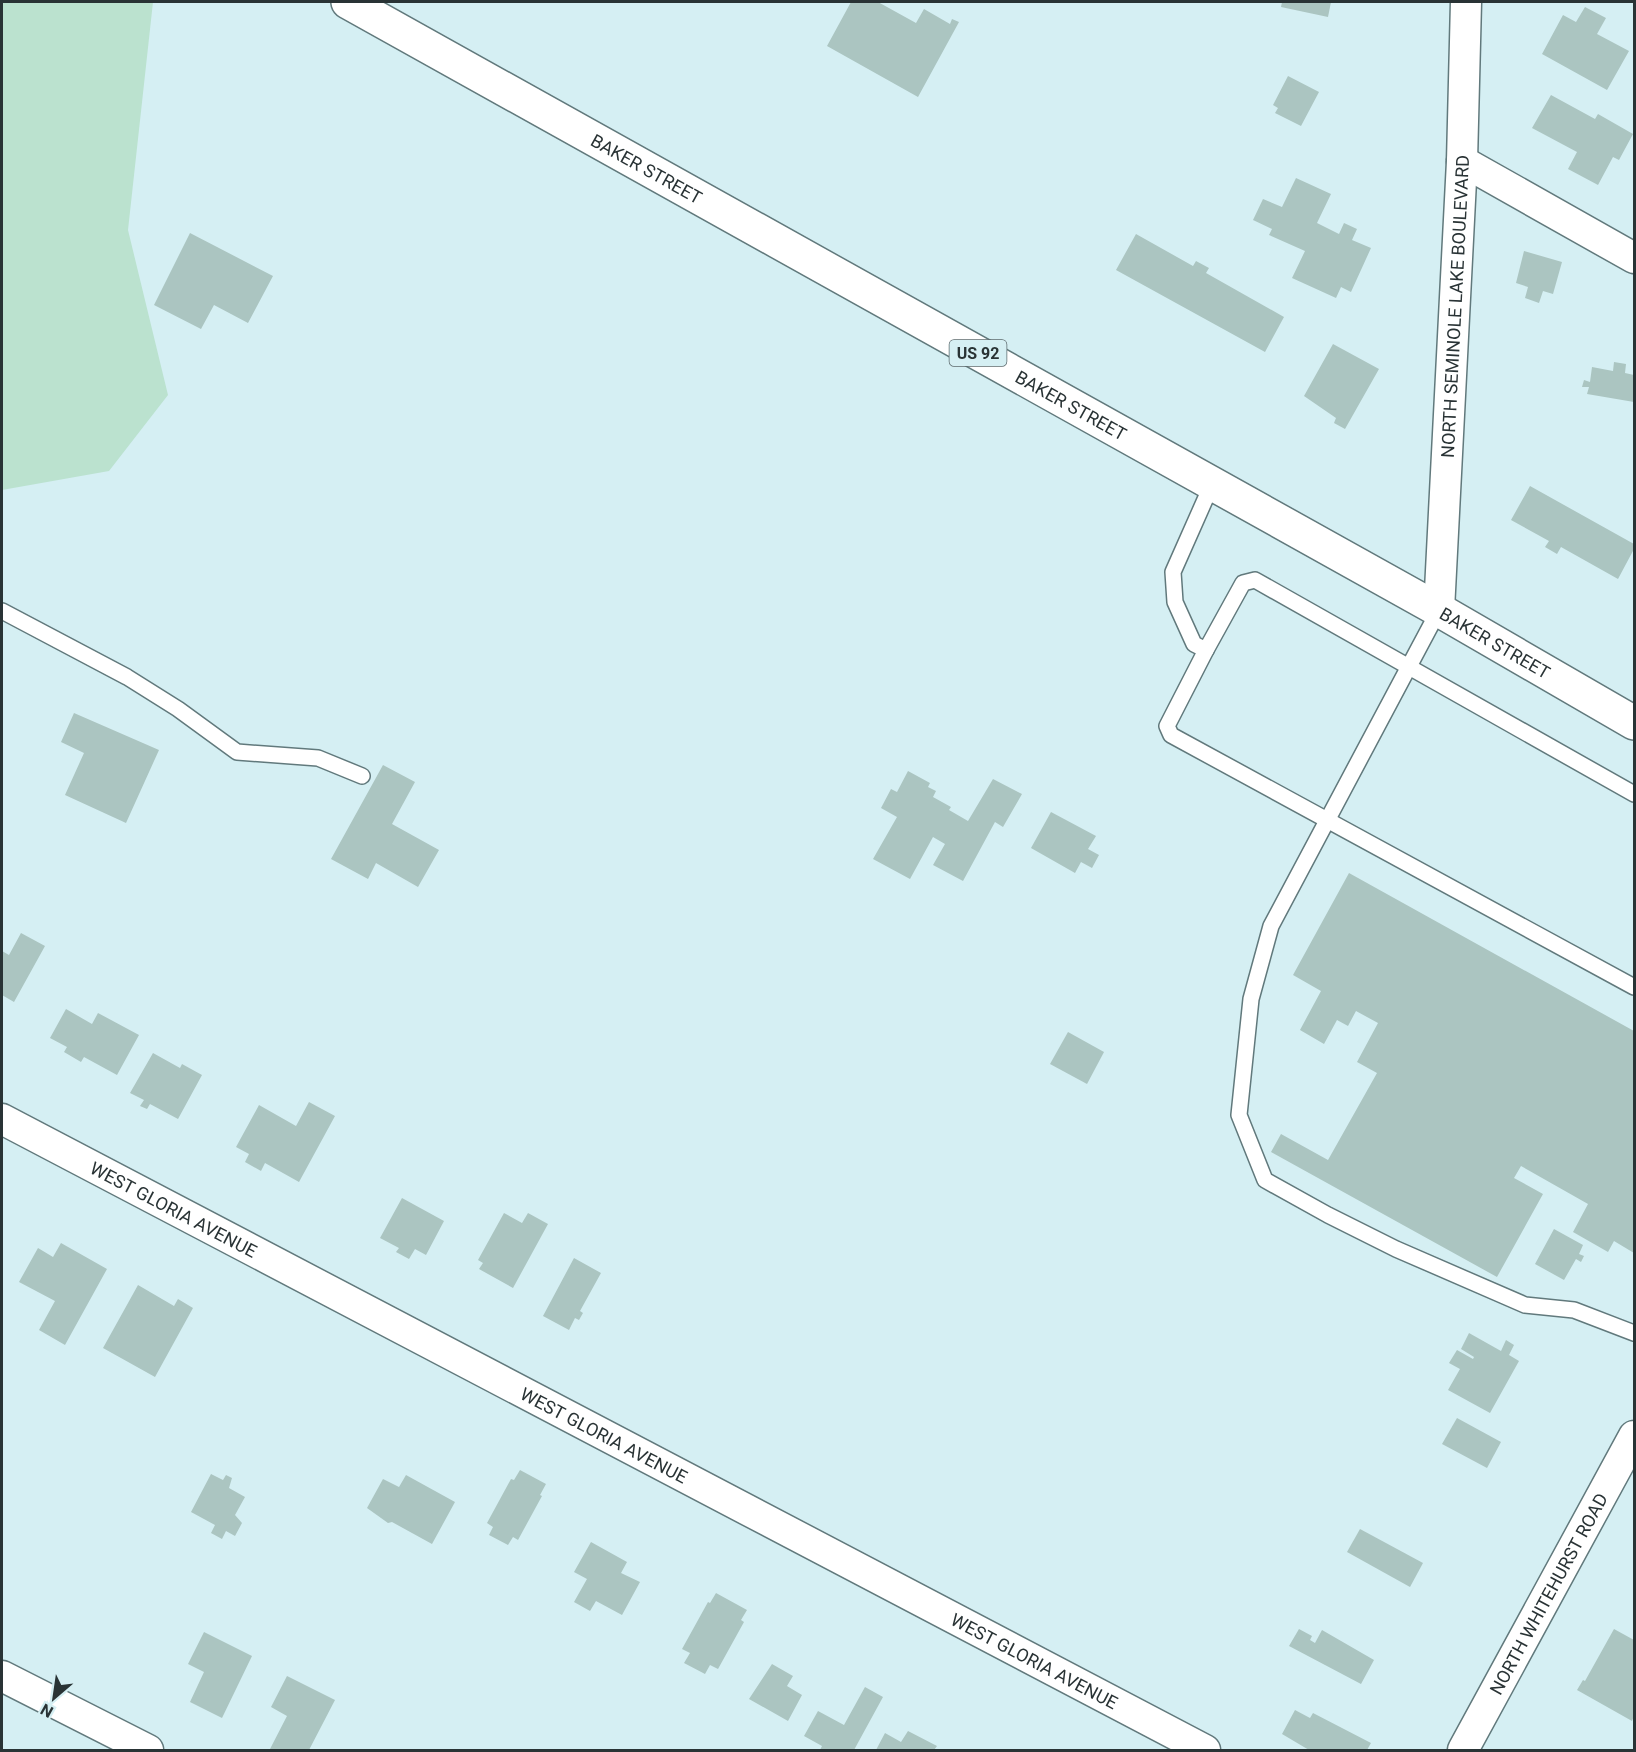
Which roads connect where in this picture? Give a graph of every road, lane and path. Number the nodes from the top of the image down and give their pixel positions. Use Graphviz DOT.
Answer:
graph roads {
  1 [pos="348,2"];
  2 [pos="1466,2"];
  3 [pos="1462,161"];
  4 [pos="1635,258"];
  5 [pos="1212,484"];
  6 [pos="1439,610"];
  7 [pos="2,611"];
  8 [pos="1206,650"];
  9 [pos="1409,667"];
  10 [pos="1635,723"];
  11 [pos="362,776"];
  12 [pos="1635,794"];
  13 [pos="1326,819"];
  14 [pos="1635,987"];
  15 [pos="2,1119"];
  16 [pos="1635,1333"];
  17 [pos="1635,1436"];
  18 [pos="2,1676"];
  19 [pos="148,1750"];
  20 [pos="1204,1750"];
  21 [pos="1463,1750"];
  1 -- 5 [label="main road, BAKER STREET / US 92"];
  2 -- 3 [label="street, NORTH SEMINOLE LAKE BOULEVARD"];
  3 -- 4 [label="street"];
  3 -- 6 [label="street, NORTH SEMINOLE LAKE BOULEVARD"];
  5 -- 6 [label="main road, BAKER STREET / US 92"];
  5 -- 8 [label="lane"];
  6 -- 9 [label="lane"];
  6 -- 10 [label="main road, BAKER STREET / US 92"];
  7 -- 11 [label="lane"];
  8 -- 9 [label="lane"];
  8 -- 13 [label="lane"];
  9 -- 12 [label="lane"];
  9 -- 13 [label="lane"];
  13 -- 14 [label="lane"];
  13 -- 16 [label="lane"];
  15 -- 20 [label="street, WEST GLORIA AVENUE"];
  17 -- 21 [label="street, NORTH WHITEHURST ROAD"];
  18 -- 19 [label="street"];
}
